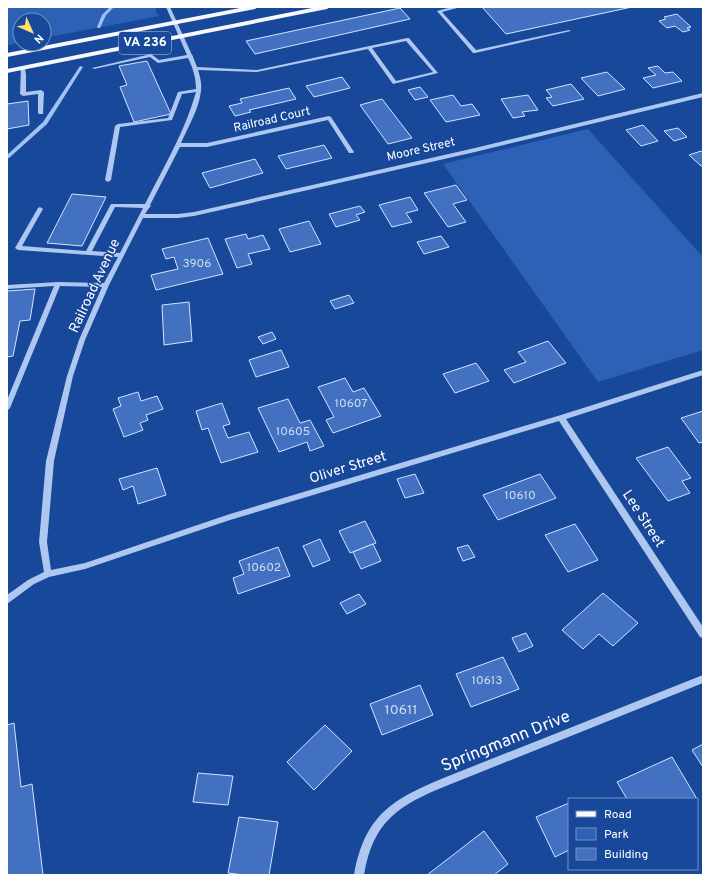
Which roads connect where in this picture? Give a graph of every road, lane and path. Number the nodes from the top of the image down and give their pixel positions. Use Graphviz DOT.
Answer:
graph roads {
  1 [pos="168,7"];
  2 [pos="255,7"];
  3 [pos="327,7"];
  4 [pos="459,7"];
  5 [pos="176,23"];
  6 [pos="569,31"];
  7 [pos="182,36"];
  8 [pos="369,47"];
  9 [pos="7,56"];
  10 [pos="191,56"];
  11 [pos="23,68"];
  12 [pos="94,68"];
  13 [pos="196,68"];
  14 [pos="7,71"];
  15 [pos="199,90"];
  16 [pos="703,94"];
  17 [pos="41,113"];
  18 [pos="178,145"];
  19 [pos="351,152"];
  20 [pos="108,180"];
  21 [pos="148,206"];
  22 [pos="40,209"];
  23 [pos="142,216"];
  24 [pos="88,252"];
  25 [pos="122,255"];
  26 [pos="58,284"];
  27 [pos="106,285"];
  28 [pos="7,287"];
  29 [pos="703,372"];
  30 [pos="7,408"];
  31 [pos="561,418"];
  32 [pos="48,574"];
  33 [pos="7,600"];
  34 [pos="703,634"];
  35 [pos="703,679"];
  36 [pos="359,875"];
  1 -- 5 [label="street, Railroad Avenue"];
  2 -- 5 [label="main road, VA 236"];
  3 -- 7 [label="main road, VA 236"];
  4 -- 6 [label="street"];
  5 -- 7 [label="street, Railroad Avenue"];
  5 -- 9 [label="main road, VA 236"];
  7 -- 10 [label="street, Railroad Avenue"];
  7 -- 11 [label="main road, VA 236"];
  8 -- 8 [label="street"];
  8 -- 13 [label="street"];
  10 -- 12 [label="street"];
  10 -- 13 [label="street, Railroad Avenue"];
  11 -- 14 [label="main road, VA 236"];
  11 -- 17 [label="street"];
  13 -- 15 [label="street, Railroad Avenue"];
  15 -- 18 [label="street, Railroad Avenue"];
  15 -- 20 [label="street"];
  16 -- 23 [label="street, Moore Street"];
  18 -- 19 [label="street, Railroad Court"];
  18 -- 21 [label="street, Railroad Avenue"];
  21 -- 23 [label="street, Railroad Avenue"];
  21 -- 24 [label="street"];
  22 -- 24 [label="street"];
  23 -- 25 [label="street, Railroad Avenue"];
  24 -- 25 [label="street"];
  25 -- 27 [label="street, Railroad Avenue"];
  26 -- 27 [label="street"];
  26 -- 28 [label="street"];
  26 -- 30 [label="street"];
  27 -- 32 [label="street, Railroad Avenue"];
  29 -- 31 [label="street, Oliver Street"];
  31 -- 32 [label="street, Oliver Street"];
  31 -- 34 [label="street, Lee Street"];
  32 -- 33 [label="street, Oliver Street"];
  35 -- 36 [label="street, Springmann Drive"];
}
